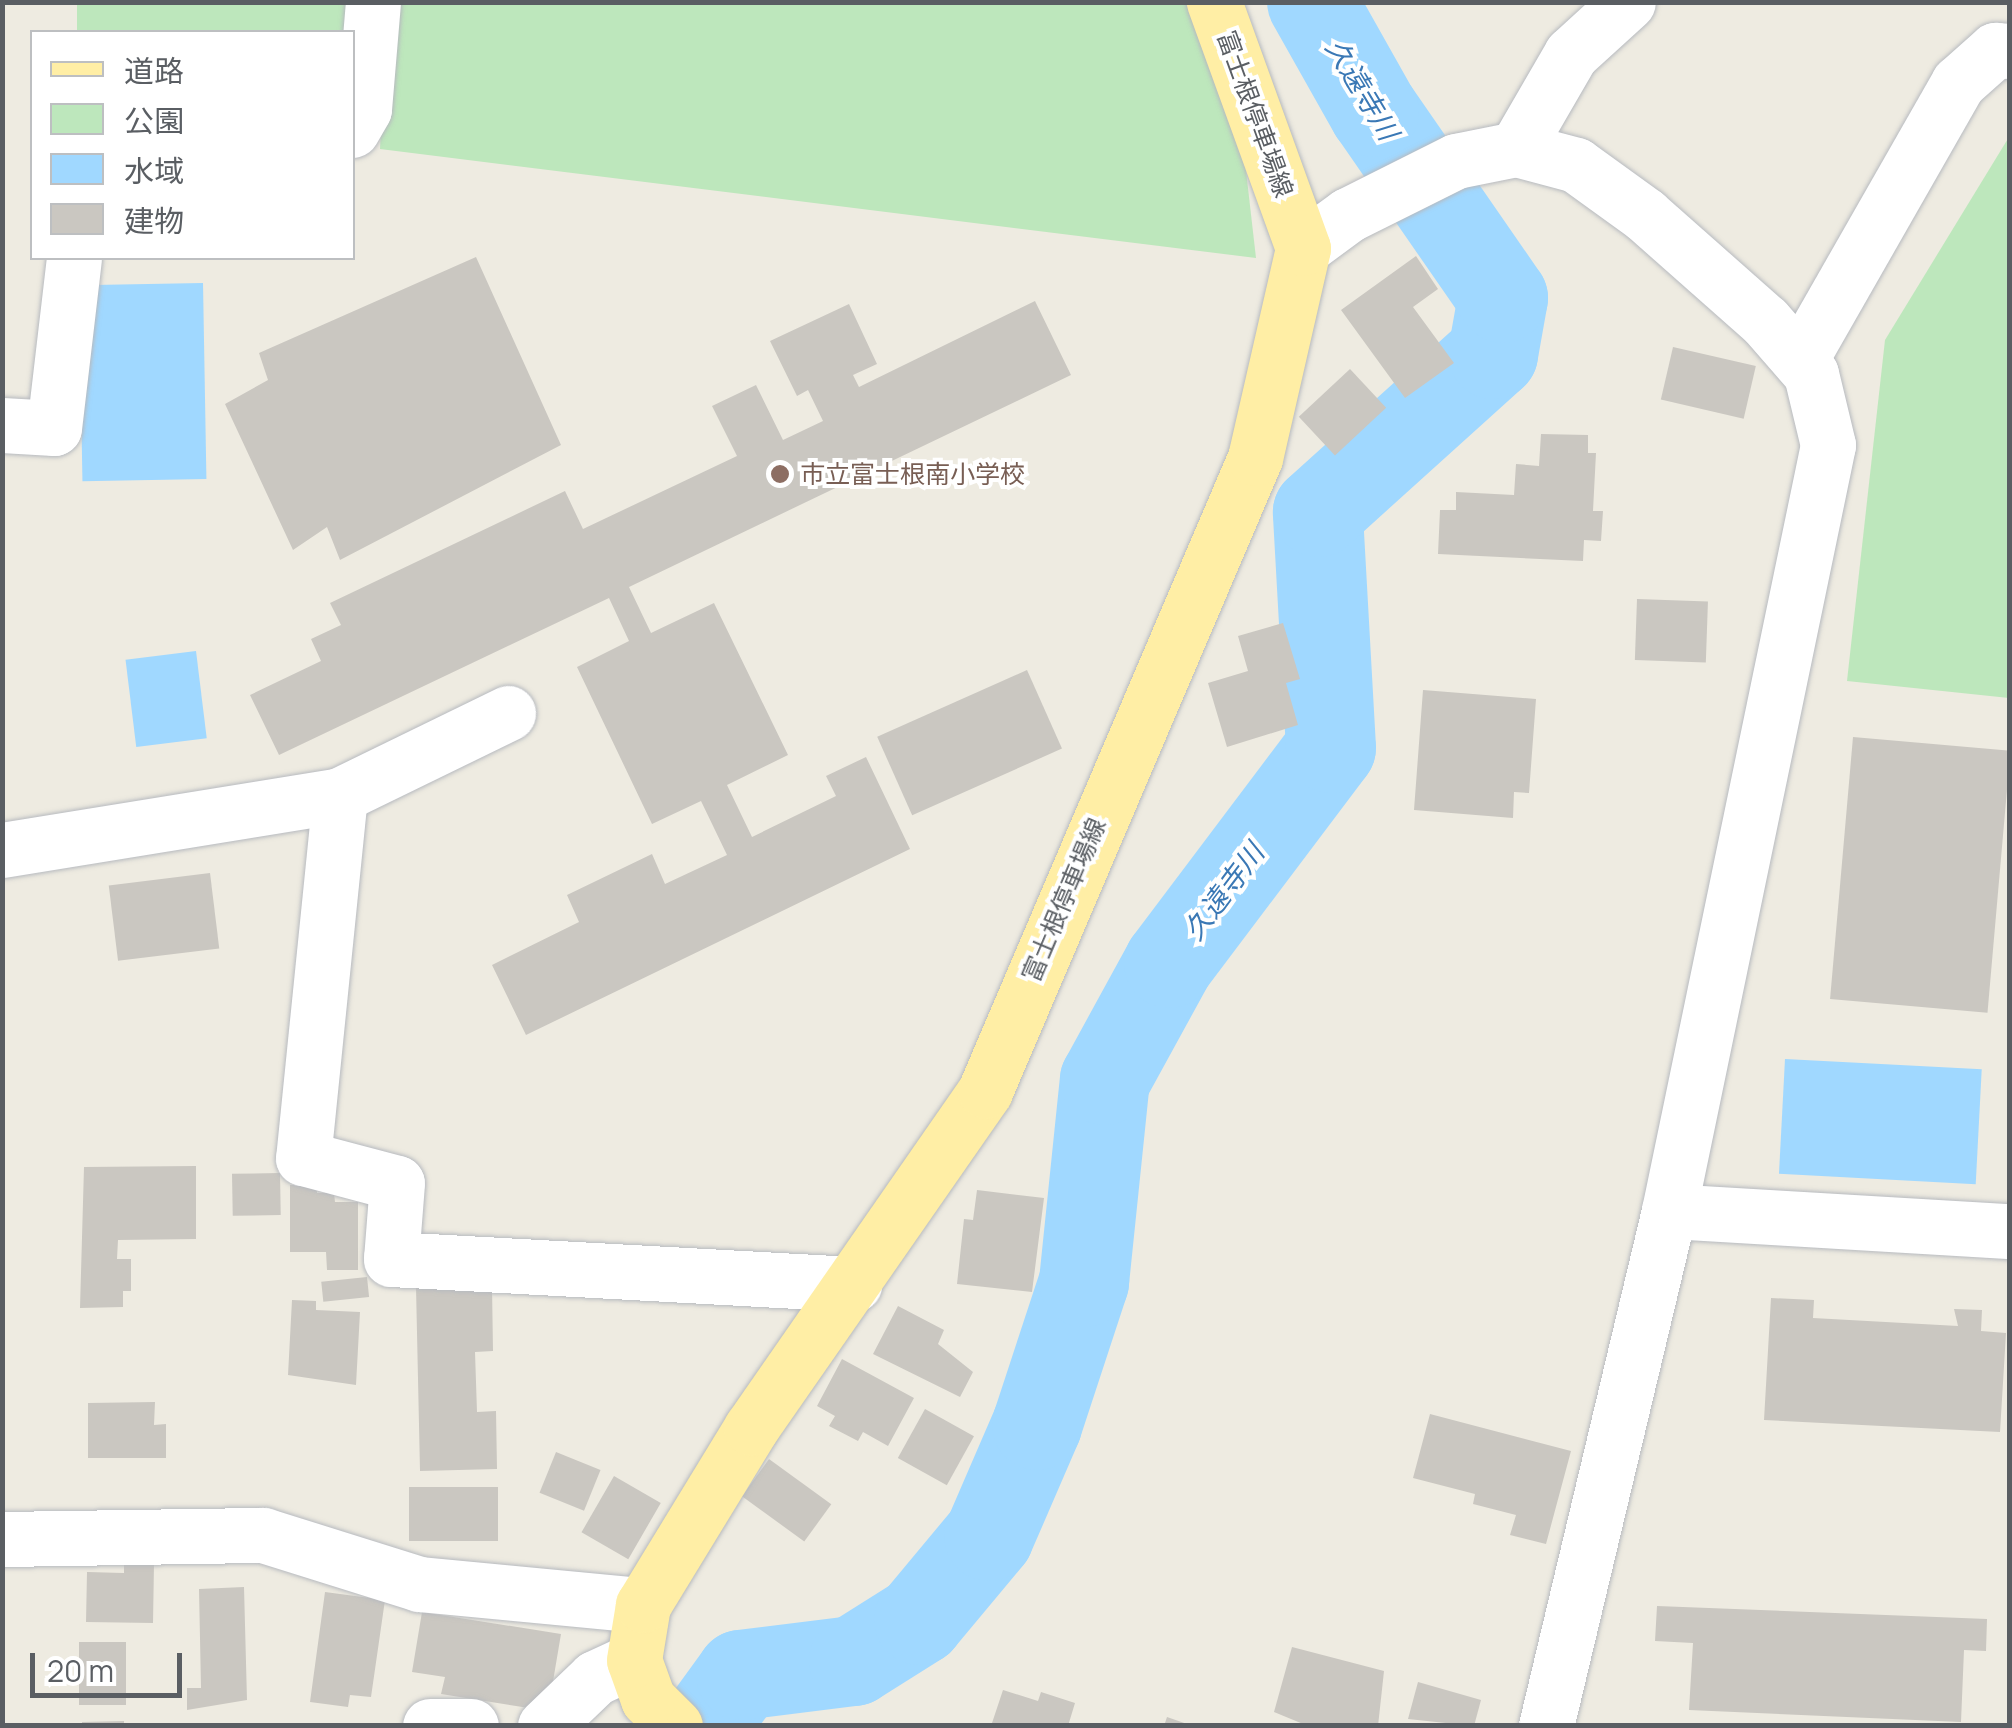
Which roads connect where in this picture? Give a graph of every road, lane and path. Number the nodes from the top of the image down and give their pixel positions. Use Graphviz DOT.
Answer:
graph roads {
  1 [pos="373,2"];
  2 [pos="1214,2"];
  3 [pos="1628,2"];
  4 [pos="2010,51"];
  5 [pos="355,125"];
  6 [pos="1516,149"];
  7 [pos="1304,248"];
  8 [pos="74,260"];
  9 [pos="1800,360"];
  10 [pos="2,425"];
  11 [pos="508,713"];
  12 [pos="340,796"];
  13 [pos="2,850"];
  14 [pos="1669,1211"];
  15 [pos="2010,1231"];
  16 [pos="854,1284"];
  17 [pos="2,1539"];
  18 [pos="643,1605"];
  19 [pos="652,1695"];
  20 [pos="430,1726"];
  21 [pos="471,1726"];
  22 [pos="544,1726"];
  23 [pos="1546,1726"];
  1 -- 5 [label="street"];
  2 -- 7 [label="main road, 富士根停車場線"];
  3 -- 6 [label="street"];
  4 -- 9 [label="street"];
  6 -- 7 [label="street"];
  6 -- 9 [label="street"];
  7 -- 16 [label="main road, 富士根停車場線"];
  8 -- 10 [label="street"];
  9 -- 14 [label="street"];
  11 -- 12 [label="street"];
  12 -- 13 [label="street"];
  12 -- 16 [label="street"];
  14 -- 15 [label="street"];
  14 -- 23 [label="street"];
  16 -- 18 [label="main road, 富士根停車場線"];
  17 -- 18 [label="street"];
  18 -- 19 [label="main road, 富士根停車場線"];
  19 -- 22 [label="street"];
  20 -- 21 [label="street"];
}
